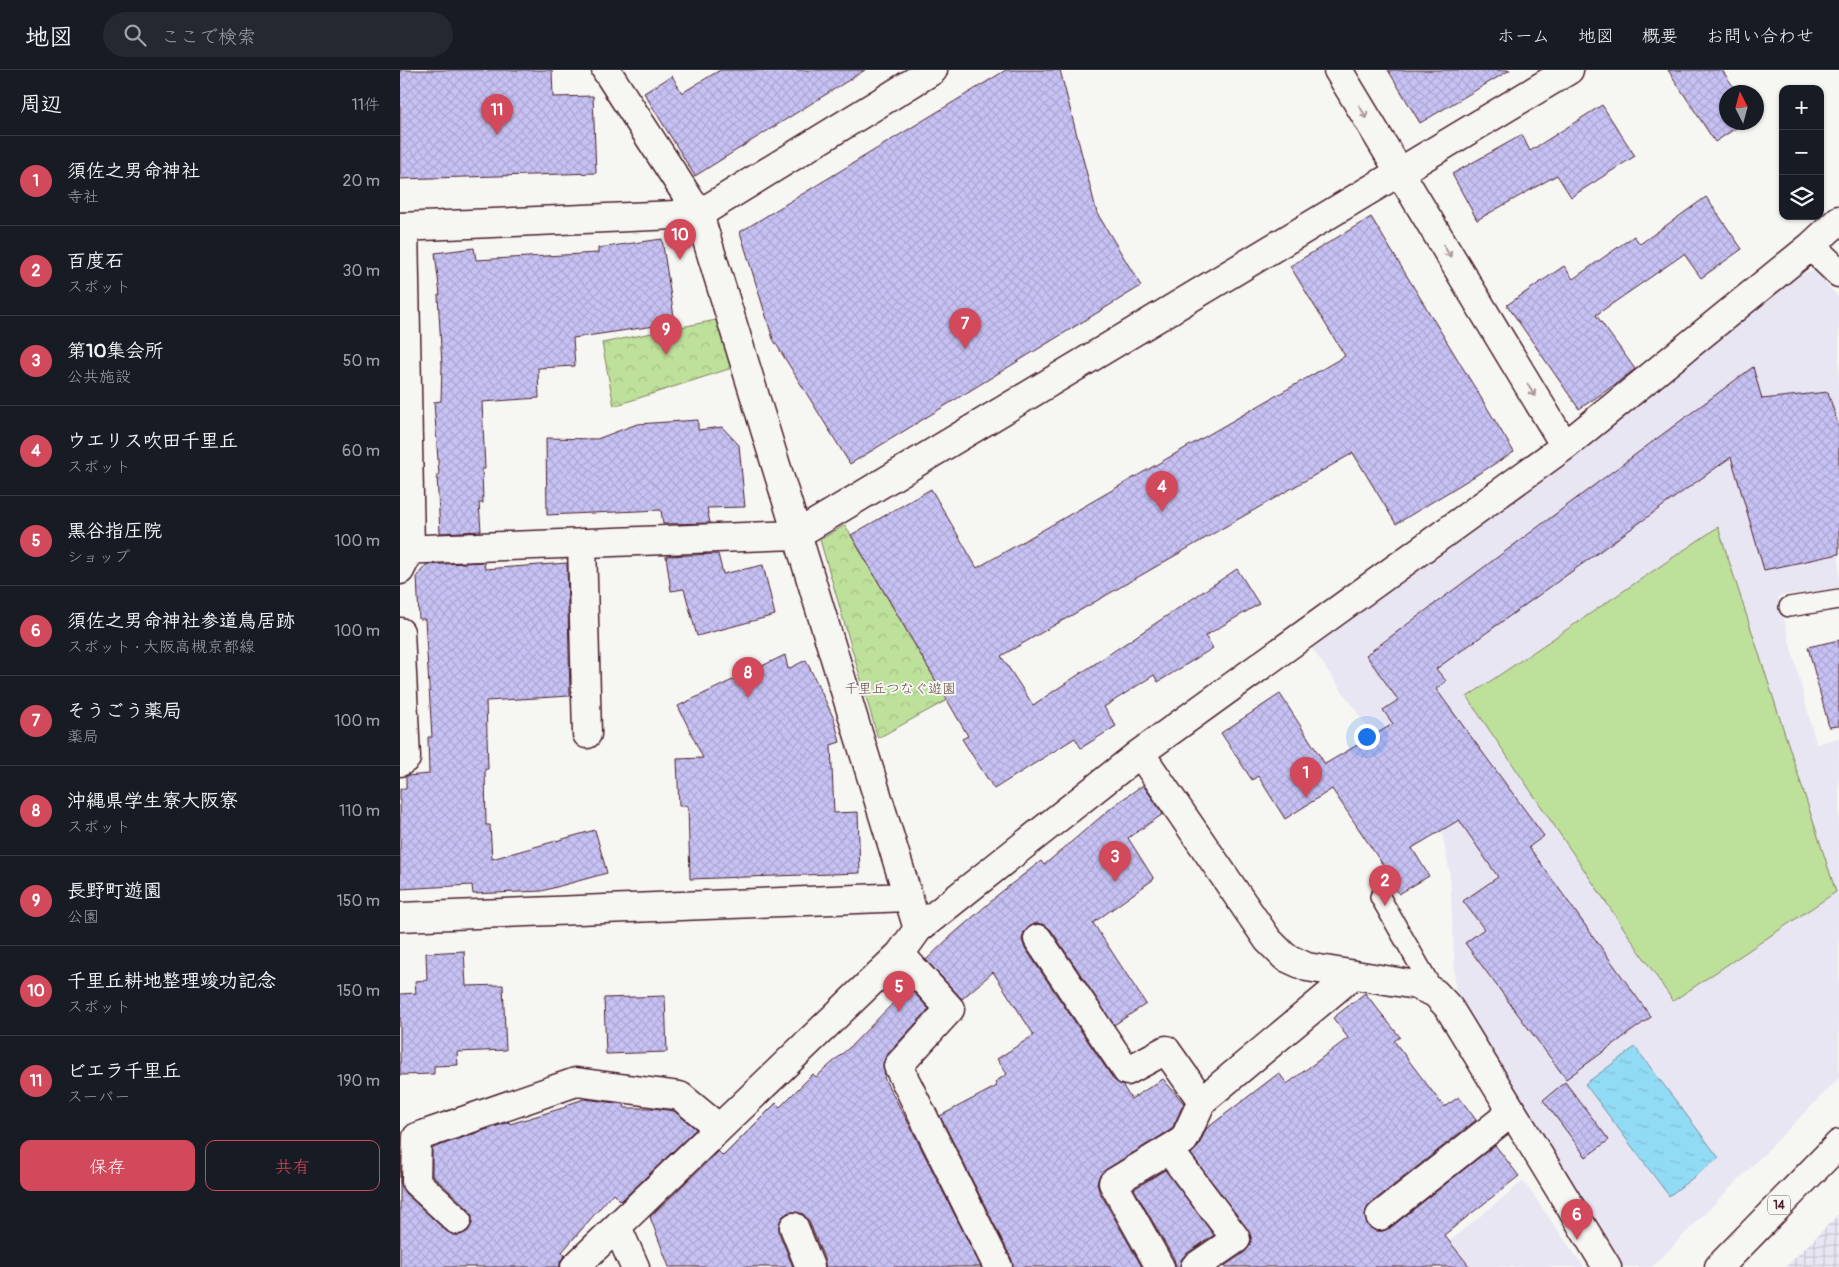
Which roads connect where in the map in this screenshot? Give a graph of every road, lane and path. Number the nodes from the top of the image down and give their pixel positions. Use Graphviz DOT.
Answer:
graph roads {
  1 [pos="606,70"];
  2 [pos="933,70"];
  3 [pos="1338,70"];
  4 [pos="1569,70"];
  5 [pos="1399,172"];
  6 [pos="699,214"];
  7 [pos="1839,220"];
  8 [pos="402,227"];
  9 [pos="1811,246"];
  10 [pos="1839,273"];
  11 [pos="1565,446"];
  12 [pos="796,535"];
  13 [pos="582,543"];
  14 [pos="403,556"];
  15 [pos="1839,599"];
  16 [pos="1789,607"];
  17 [pos="400,632"];
  18 [pos="587,734"];
  19 [pos="1140,753"];
  20 [pos="400,762"];
  21 [pos="908,897"];
  22 [pos="1380,897"];
  23 [pos="400,917"];
  24 [pos="918,929"];
  25 [pos="1038,939"];
  26 [pos="900,954"];
  27 [pos="1352,975"];
  28 [pos="1435,993"];
  29 [pos="1202,1101"];
  30 [pos="1512,1112"];
  31 [pos="719,1128"];
  32 [pos="1839,1144"];
  33 [pos="1168,1150"];
  34 [pos="1380,1216"];
  35 [pos="457,1220"];
  36 [pos="616,1227"];
  37 [pos="794,1227"];
  38 [pos="575,1267"];
  39 [pos="634,1267"];
  40 [pos="810,1267"];
  41 [pos="998,1267"];
  42 [pos="1160,1267"];
  43 [pos="1195,1267"];
  44 [pos="1607,1267"];
  45 [pos="1719,1267"];
  1 -- 6 [label="street"];
  2 -- 6 [label="street"];
  3 -- 5 [label="street, one-way"];
  4 -- 5 [label="street"];
  5 -- 11 [label="street, one-way"];
  5 -- 12 [label="street"];
  6 -- 8 [label="street"];
  6 -- 12 [label="street"];
  7 -- 9 [label="street"];
  8 -- 14 [label="street"];
  9 -- 10 [label="street"];
  9 -- 11 [label="street"];
  11 -- 19 [label="street"];
  12 -- 13 [label="street"];
  12 -- 21 [label="street"];
  13 -- 14 [label="street"];
  13 -- 18 [label="street"];
  15 -- 16 [label="lane"];
  17 -- 20 [label="street"];
  19 -- 24 [label="street"];
  19 -- 27 [label="street"];
  21 -- 23 [label="street"];
  21 -- 24 [label="street"];
  22 -- 28 [label="lane"];
  24 -- 26 [label="street"];
  25 -- 29 [label="street"];
  26 -- 31 [label="street"];
  26 -- 41 [label="street"];
  27 -- 28 [label="street"];
  27 -- 29 [label="street"];
  28 -- 30 [label="street"];
  29 -- 33 [label="street"];
  30 -- 34 [label="street"];
  30 -- 44 [label="street"];
  31 -- 35 [label="street"];
  31 -- 36 [label="street"];
  32 -- 45 [label="street, 14"];
  33 -- 42 [label="street"];
  33 -- 43 [label="street"];
  36 -- 38 [label="street"];
  36 -- 39 [label="street"];
  37 -- 40 [label="street"];
}
